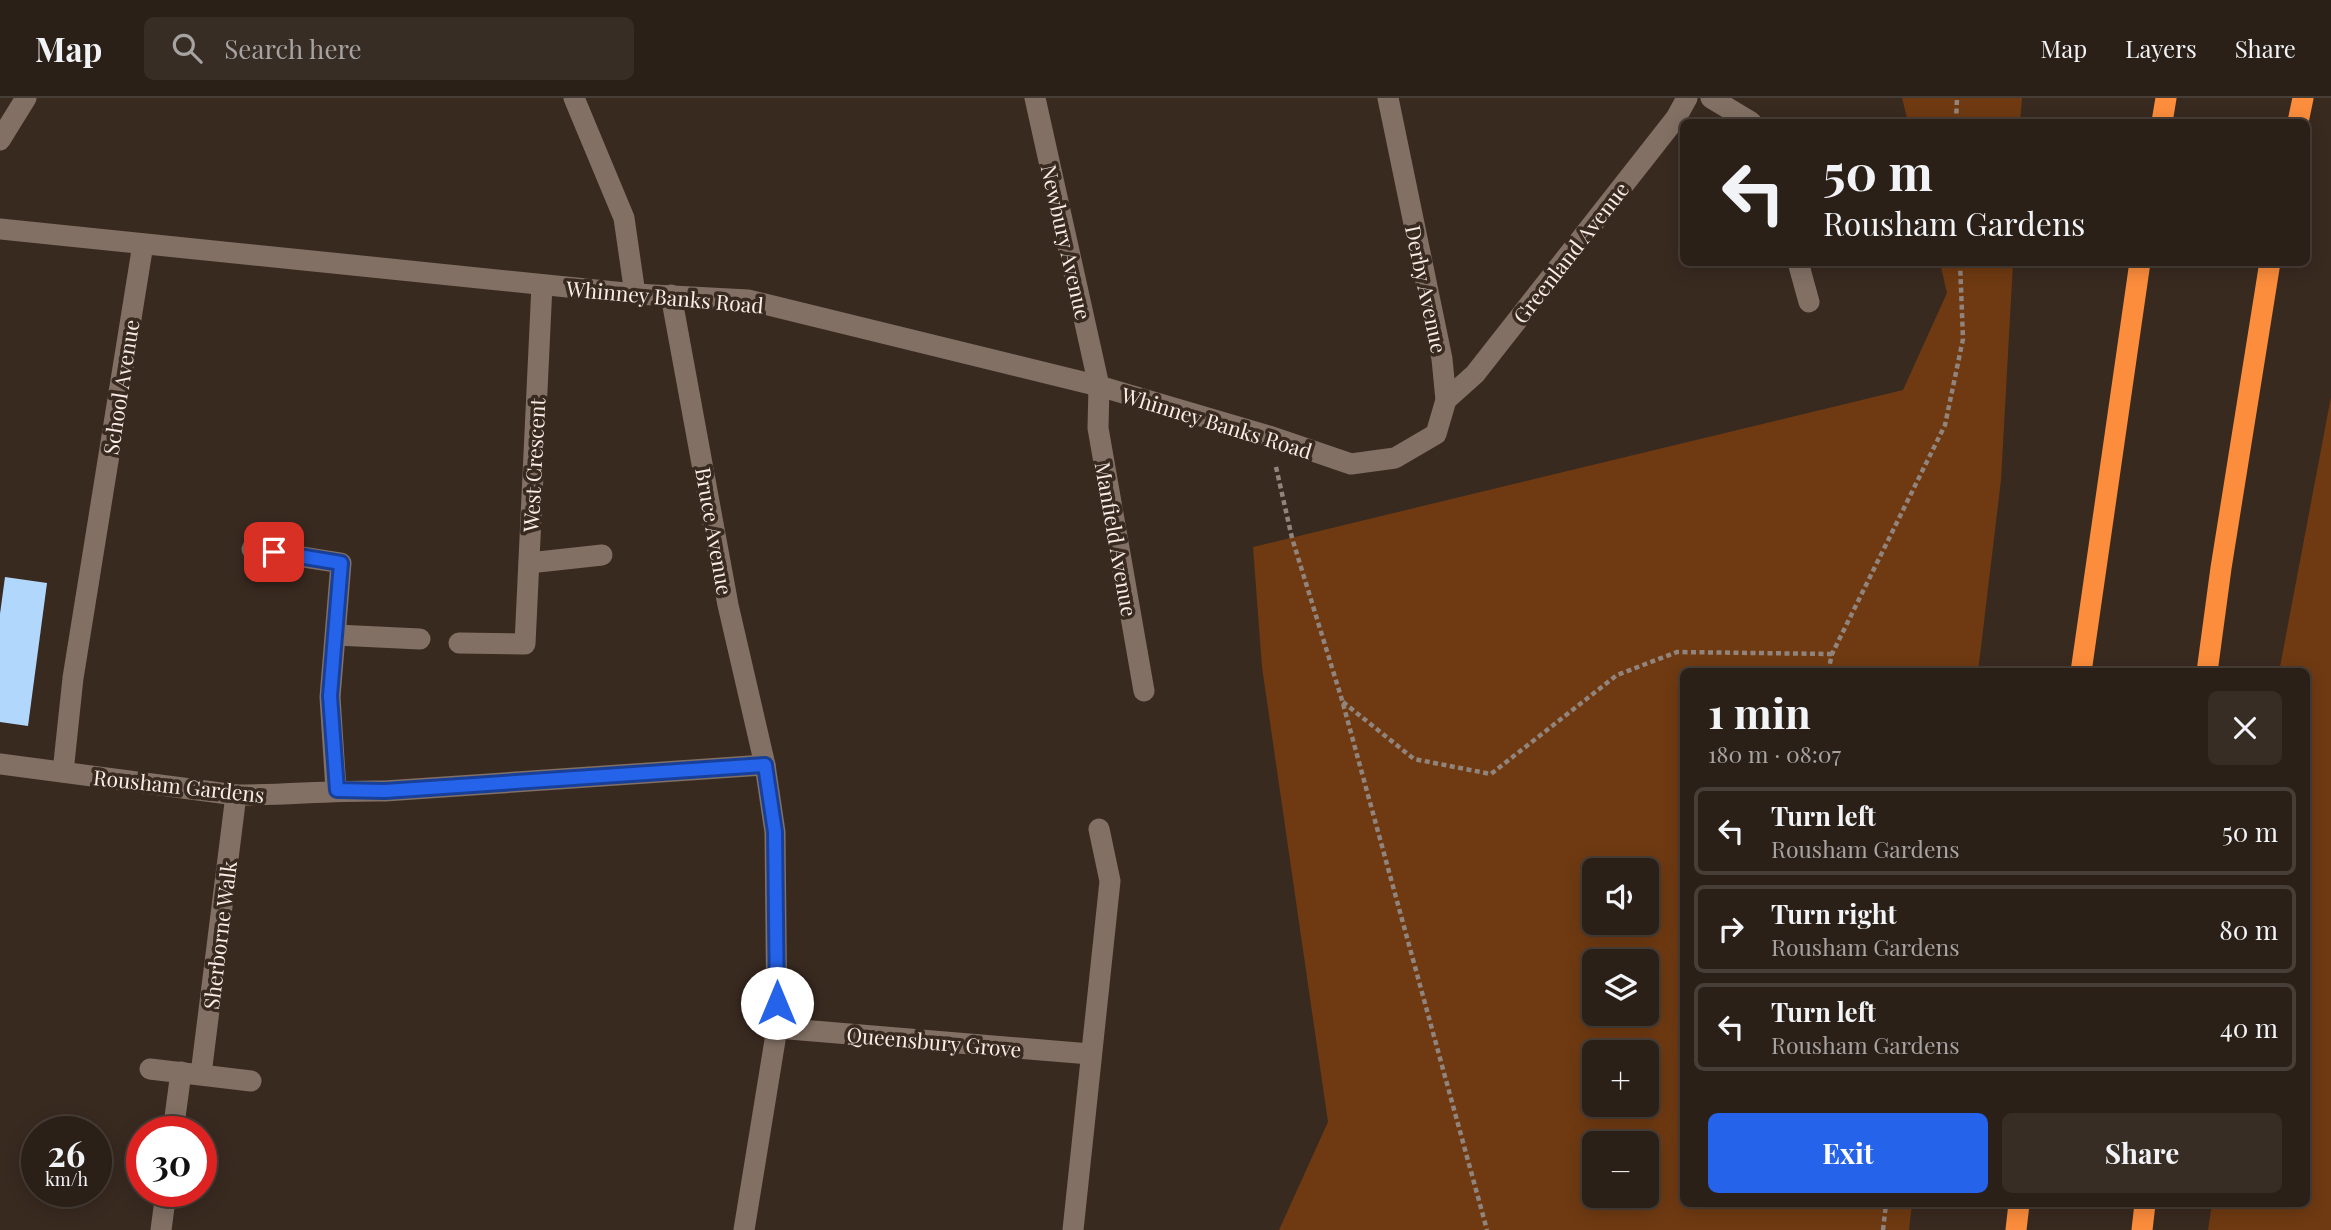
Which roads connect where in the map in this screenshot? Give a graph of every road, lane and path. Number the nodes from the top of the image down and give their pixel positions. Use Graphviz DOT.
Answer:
graph roads {
  1 [pos="26,98"];
  2 [pos="574,98"];
  3 [pos="1035,98"];
  4 [pos="1388,98"];
  5 [pos="1686,98"];
  6 [pos="1710,98"];
  7 [pos="1956,98"];
  8 [pos="2166,98"];
  9 [pos="2303,98"];
  10 [pos="1746,119"];
  11 [pos="1956,119"];
  12 [pos="2162,119"];
  13 [pos="2299,119"];
  14 [pos="0,140"];
  15 [pos="0,229"];
  16 [pos="143,244"];
  17 [pos="1799,266"];
  18 [pos="1960,266"];
  19 [pos="2139,266"];
  20 [pos="2269,266"];
  21 [pos="542,285"];
  22 [pos="635,294"];
  23 [pos="671,295"];
  24 [pos="1809,302"];
  25 [pos="1099,386"];
  26 [pos="1446,400"];
  27 [pos="1269,436"];
  28 [pos="1395,458"];
  29 [pos="252,549"];
  30 [pos="602,555"];
  31 [pos="528,563"];
  32 [pos="91,571"];
  33 [pos="336,635"];
  34 [pos="420,639"];
  35 [pos="459,643"];
  36 [pos="1832,654"];
  37 [pos="1829,668"];
  38 [pos="2082,668"];
  39 [pos="2208,668"];
  40 [pos="1144,691"];
  41 [pos="1342,700"];
  42 [pos="0,764"];
  43 [pos="765,765"];
  44 [pos="63,772"];
  45 [pos="337,790"];
  46 [pos="236,795"];
  47 [pos="1098,829"];
  48 [pos="777,1028"];
  49 [pos="1090,1054"];
  50 [pos="150,1069"];
  51 [pos="191,1073"];
  52 [pos="251,1081"];
  53 [pos="178,1116"];
  54 [pos="164,1207"];
  55 [pos="1886,1207"];
  56 [pos="2019,1207"];
  57 [pos="2145,1207"];
  58 [pos="161,1230"];
  59 [pos="744,1230"];
  60 [pos="1073,1230"];
  61 [pos="1487,1230"];
  62 [pos="1883,1230"];
  63 [pos="2016,1230"];
  64 [pos="2142,1230"];
  1 -- 14 [label="street"];
  2 -- 22 [label="street"];
  3 -- 25 [label="street, Newbury Avenue"];
  4 -- 26 [label="street, Derby Avenue"];
  5 -- 26 [label="street, Greenland Avenue"];
  6 -- 10 [label="street"];
  7 -- 11 [label="path"];
  8 -- 12 [label="highway"];
  9 -- 13 [label="highway"];
  15 -- 16 [label="street, Whinney Banks Road"];
  16 -- 21 [label="street, Whinney Banks Road"];
  16 -- 32 [label="street, School Avenue"];
  17 -- 24 [label="street"];
  18 -- 36 [label="path"];
  19 -- 38 [label="highway"];
  20 -- 39 [label="highway"];
  21 -- 22 [label="street, Whinney Banks Road"];
  21 -- 31 [label="street, West Crescent"];
  22 -- 23 [label="street, Whinney Banks Road"];
  23 -- 25 [label="street, Whinney Banks Road"];
  23 -- 43 [label="street, Bruce Avenue"];
  25 -- 27 [label="street, Whinney Banks Road"];
  25 -- 40 [label="street, Manfield Avenue"];
  26 -- 28 [label="street, Derby Avenue"];
  27 -- 28 [label="street, Whinney Banks Road"];
  27 -- 41 [label="path"];
  29 -- 33 [label="street"];
  30 -- 31 [label="street"];
  31 -- 35 [label="street, West Crescent"];
  32 -- 44 [label="street, Rousham Gardens"];
  33 -- 34 [label="street"];
  33 -- 45 [label="street"];
  36 -- 37 [label="path"];
  36 -- 41 [label="path"];
  41 -- 61 [label="path"];
  42 -- 44 [label="street, Rousham Gardens"];
  43 -- 45 [label="street, Rousham Gardens"];
  43 -- 48 [label="street, Bruce Avenue"];
  44 -- 46 [label="street, Rousham Gardens"];
  45 -- 46 [label="street, Rousham Gardens"];
  46 -- 51 [label="street, Sherborne Walk"];
  47 -- 49 [label="street"];
  48 -- 49 [label="street, Queensbury Grove"];
  48 -- 59 [label="street, Bruce Avenue"];
  49 -- 60 [label="street"];
  50 -- 51 [label="street"];
  51 -- 52 [label="street"];
  51 -- 53 [label="street, Sherborne Walk"];
  54 -- 58 [label="street"];
  55 -- 62 [label="path"];
  56 -- 63 [label="highway"];
  57 -- 64 [label="highway"];
}
